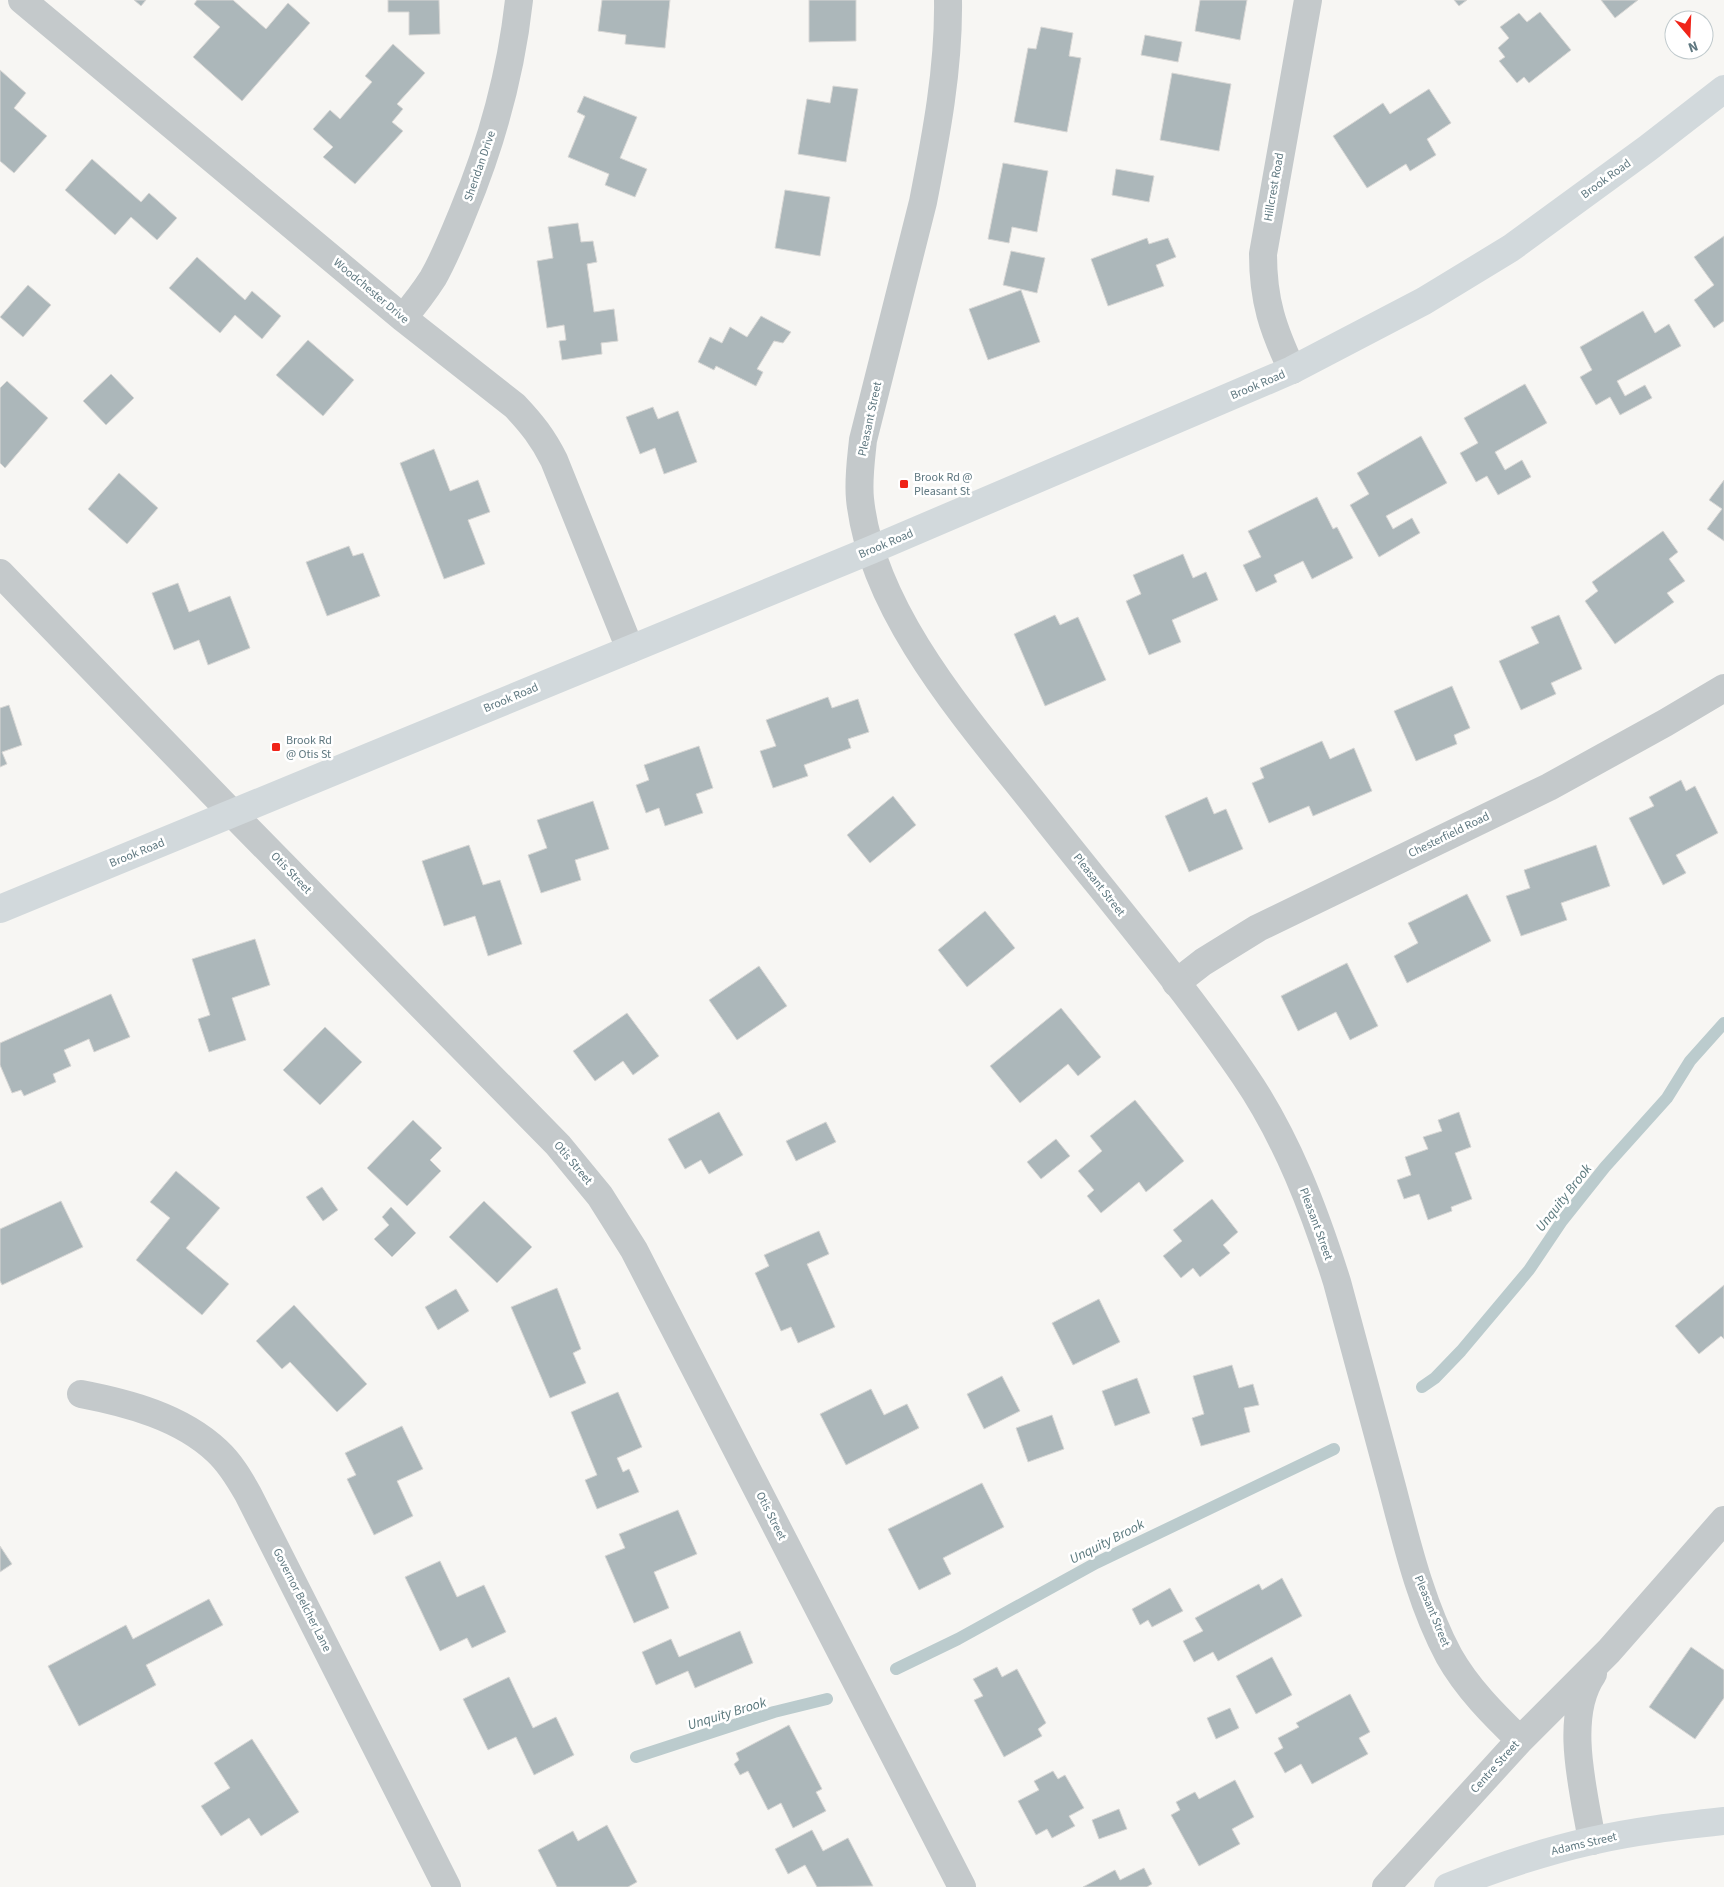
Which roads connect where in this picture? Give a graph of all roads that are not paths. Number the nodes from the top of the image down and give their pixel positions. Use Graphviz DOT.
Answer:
graph roads {
  1 [pos="22,0"];
  2 [pos="519,0"];
  3 [pos="948,0"];
  4 [pos="1308,0"];
  5 [pos="1724,90"];
  6 [pos="403,318"];
  7 [pos="1292,370"];
  8 [pos="871,550"];
  9 [pos="0,573"];
  10 [pos="630,649"];
  11 [pos="1724,688"];
  12 [pos="233,814"];
  13 [pos="0,910"];
  14 [pos="1176,983"];
  15 [pos="81,1394"];
  16 [pos="1724,1520"];
  17 [pos="1609,1651"];
  18 [pos="1520,1740"];
  19 [pos="1724,1821"];
  20 [pos="1592,1841"];
  21 [pos="447,1887"];
  22 [pos="962,1887"];
  23 [pos="1386,1887"];
  24 [pos="1448,1887"];
  1 -- 6 [label="street, Woodchester Drive"];
  2 -- 6 [label="street, Sheridan Drive"];
  3 -- 8 [label="street, Pleasant Street"];
  4 -- 7 [label="street, Hillcrest Road"];
  5 -- 7 [label="main road, Brook Road"];
  6 -- 10 [label="street, Woodchester Drive"];
  7 -- 8 [label="main road, Brook Road"];
  8 -- 10 [label="main road, Brook Road"];
  8 -- 14 [label="street, Pleasant Street"];
  9 -- 12 [label="street, Otis Street"];
  10 -- 12 [label="main road, Brook Road"];
  11 -- 14 [label="street, Chesterfield Road"];
  12 -- 13 [label="main road, Brook Road"];
  12 -- 22 [label="street, Otis Street"];
  14 -- 18 [label="street, Pleasant Street"];
  15 -- 21 [label="street, Governor Belcher Lane"];
  16 -- 17 [label="street, Centre Street"];
  17 -- 18 [label="street, Centre Street"];
  17 -- 20 [label="street, Centre Street"];
  18 -- 23 [label="street, Centre Street"];
  19 -- 20 [label="main road, Adams Street"];
  20 -- 24 [label="main road, Adams Street"];
}
